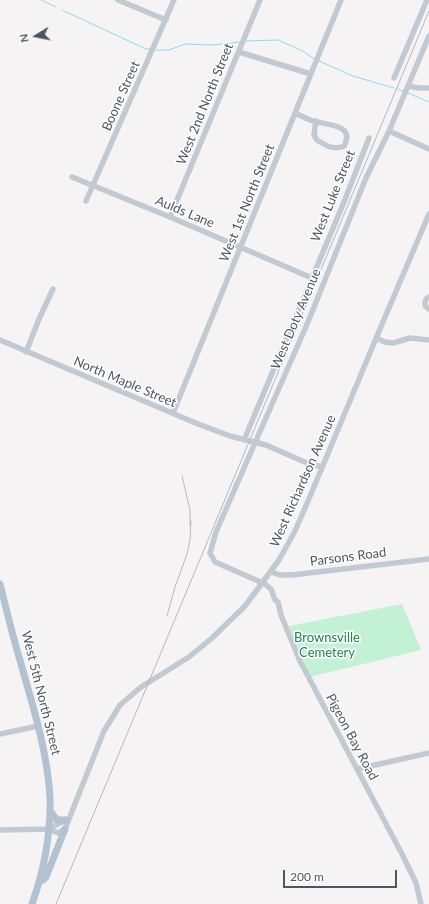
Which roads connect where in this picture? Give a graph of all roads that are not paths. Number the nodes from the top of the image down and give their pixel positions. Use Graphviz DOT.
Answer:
graph roads {
  1 [pos="118,0"];
  2 [pos="174,0"];
  3 [pos="260,0"];
  4 [pos="342,0"];
  5 [pos="427,0"];
  6 [pos="133,3"];
  7 [pos="166,20"];
  8 [pos="429,36"];
  9 [pos="239,52"];
  10 [pos="311,74"];
  11 [pos="394,78"];
  12 [pos="408,86"];
  13 [pos="429,88"];
  14 [pos="295,114"];
  15 [pos="316,121"];
  16 [pos="389,131"];
  17 [pos="369,138"];
  18 [pos="429,148"];
  19 [pos="72,177"];
  20 [pos="92,186"];
  21 [pos="86,201"];
  22 [pos="429,214"];
  23 [pos="170,217"];
  24 [pos="241,247"];
  25 [pos="312,278"];
  26 [pos="53,289"];
  27 [pos="429,297"];
  28 [pos="429,309"];
  29 [pos="376,338"];
  30 [pos="0,340"];
  31 [pos="429,340"];
  32 [pos="26,352"];
  33 [pos="173,413"];
  34 [pos="244,440"];
  35 [pos="255,442"];
  36 [pos="322,467"];
  37 [pos="429,559"];
  38 [pos="271,572"];
  39 [pos="263,583"];
  40 [pos="0,584"];
  41 [pos="38,726"];
  42 [pos="0,734"];
  43 [pos="429,753"];
  44 [pos="357,769"];
  45 [pos="50,810"];
  46 [pos="72,810"];
  47 [pos="66,820"];
  48 [pos="48,829"];
  49 [pos="65,829"];
  50 [pos="0,830"];
  51 [pos="40,882"];
  52 [pos="32,904"];
  53 [pos="421,904"];
  1 -- 6 [label="street"];
  2 -- 7 [label="street, Boone Street"];
  3 -- 9 [label="street, West 2nd North Street"];
  4 -- 10 [label="street, West 1st North Street"];
  5 -- 11 [label="street"];
  6 -- 7 [label="street"];
  7 -- 20 [label="street, Boone Street"];
  8 -- 12 [label="street, West Doty Avenue"];
  9 -- 10 [label="street"];
  9 -- 23 [label="street, West 2nd North Street"];
  10 -- 14 [label="street, West 1st North Street"];
  12 -- 13 [label="street"];
  12 -- 16 [label="street, West Doty Avenue"];
  14 -- 15 [label="street"];
  14 -- 24 [label="street, West 1st North Street"];
  15 -- 15 [label="street"];
  16 -- 18 [label="street"];
  16 -- 35 [label="street, West Doty Avenue"];
  17 -- 25 [label="street, West Luke Street"];
  19 -- 20 [label="street, Aulds Lane"];
  20 -- 21 [label="street, Boone Street"];
  20 -- 23 [label="street, Aulds Lane"];
  22 -- 29 [label="street, West Richardson Avenue"];
  23 -- 24 [label="street, Aulds Lane"];
  24 -- 25 [label="street, Aulds Lane"];
  24 -- 33 [label="street, West 1st North Street"];
  25 -- 34 [label="street, West Luke Street"];
  26 -- 32 [label="street"];
  27 -- 28 [label="street"];
  29 -- 31 [label="street"];
  29 -- 36 [label="street, West Richardson Avenue"];
  30 -- 32 [label="street, North Maple Street"];
  32 -- 33 [label="street, North Maple Street"];
  33 -- 34 [label="street, North Maple Street"];
  34 -- 35 [label="street, North Maple Street"];
  35 -- 36 [label="street, North Maple Street"];
  35 -- 39 [label="street, West Doty Avenue"];
  36 -- 38 [label="street, West Richardson Avenue"];
  37 -- 38 [label="street, Parsons Road"];
  38 -- 39 [label="street, West Richardson Avenue"];
  39 -- 44 [label="street, Pigeon Bay Road"];
  39 -- 46 [label="street, West Richardson Avenue"];
  40 -- 41 [label="main road, West 5th North Street"];
  41 -- 42 [label="street"];
  41 -- 45 [label="main road, West 5th North Street"];
  43 -- 44 [label="street"];
  44 -- 53 [label="street, Pigeon Bay Road"];
  45 -- 47 [label="main road"];
  45 -- 48 [label="main road, West 5th North Street"];
  46 -- 47 [label="street, West Richardson Avenue"];
  46 -- 49 [label="street, West Richardson Avenue"];
  47 -- 48 [label="street"];
  48 -- 49 [label="street"];
  48 -- 50 [label="street"];
  48 -- 51 [label="main road, West 5th North Street"];
  49 -- 51 [label="main road"];
  51 -- 52 [label="main road, West 5th North Street"];
}
